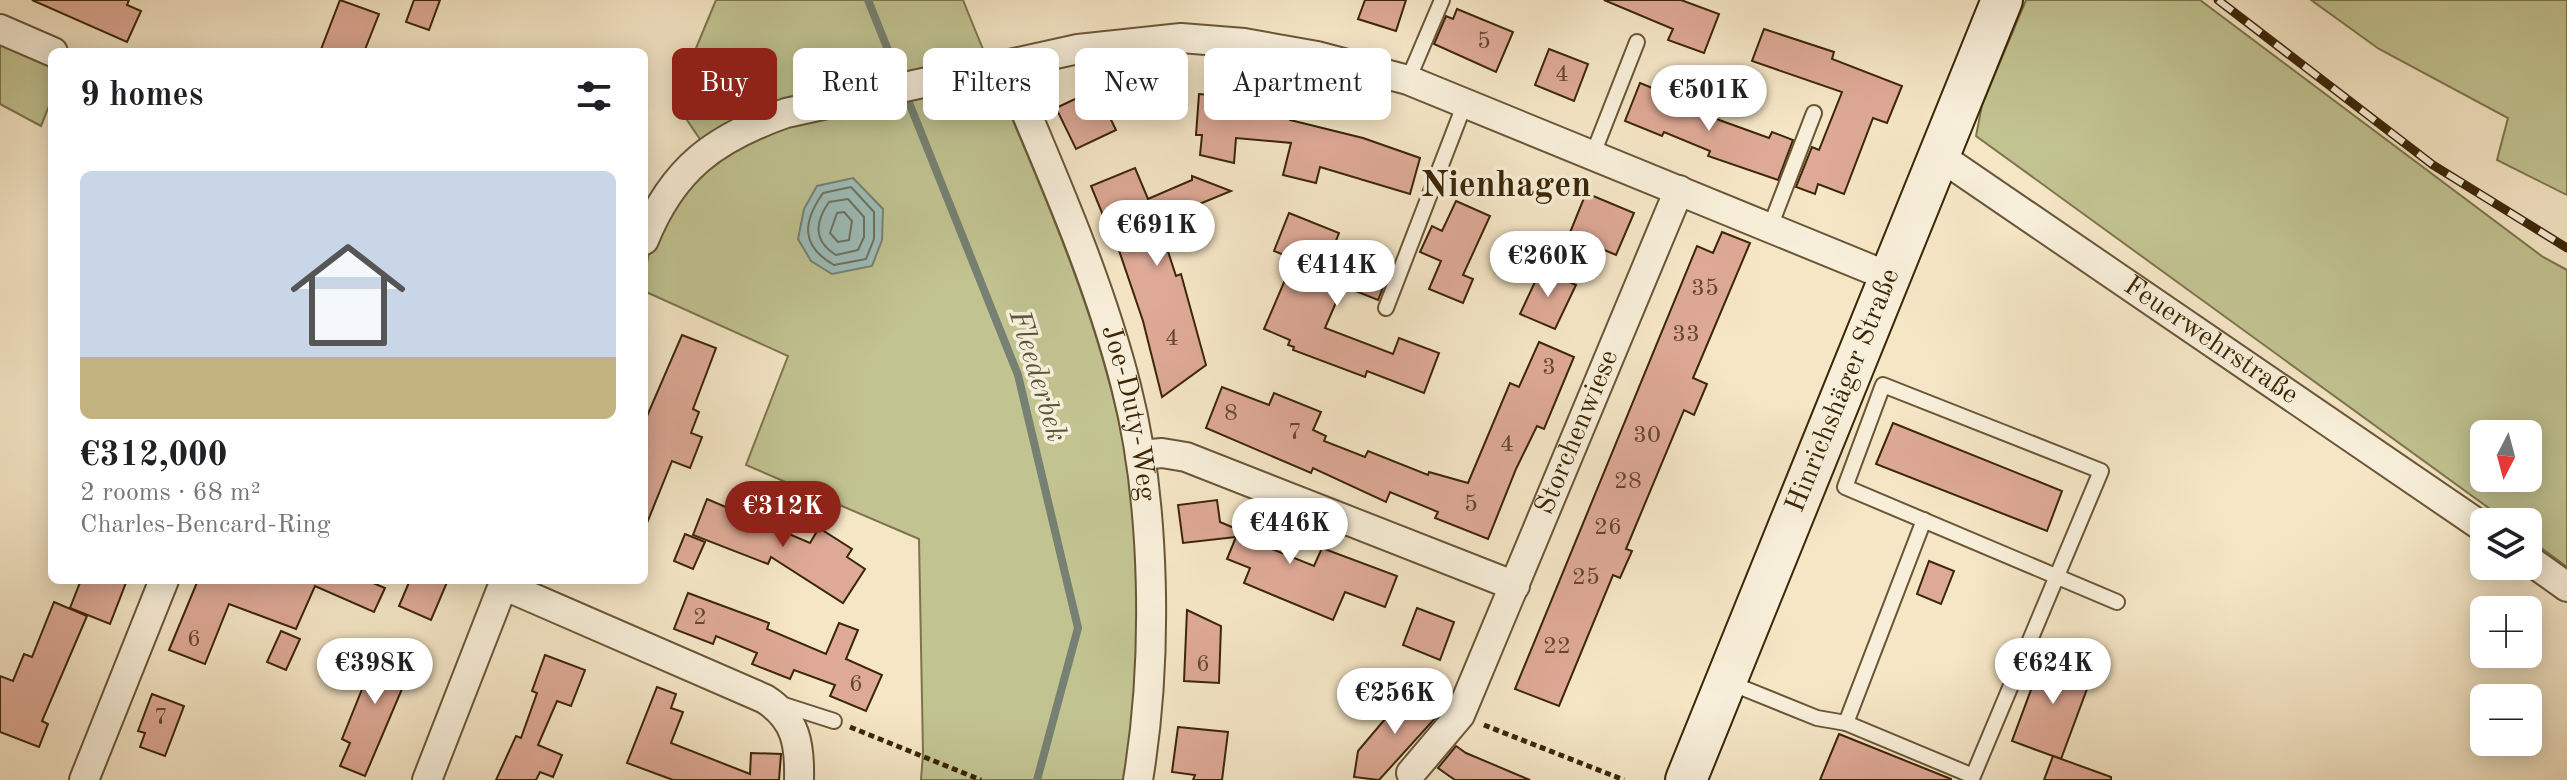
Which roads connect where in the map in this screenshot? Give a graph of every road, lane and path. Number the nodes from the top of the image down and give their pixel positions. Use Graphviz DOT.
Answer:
graph roads {
  1 [pos="1442,0"];
  2 [pos="2002,0"];
  3 [pos="0,29"];
  4 [pos="1637,42"];
  5 [pos="48,50"];
  6 [pos="1059,54"];
  7 [pos="1408,80"];
  8 [pos="923,84"];
  9 [pos="1465,103"];
  10 [pos="1814,113"];
  11 [pos="1030,120"];
  12 [pos="1593,154"];
  13 [pos="1938,155"];
  14 [pos="1679,190"];
  15 [pos="1770,227"];
  16 [pos="648,233"];
  17 [pos="1890,277"];
  18 [pos="1386,308"];
  19 [pos="1140,455"];
  20 [pos="2470,518"];
  21 [pos="1924,520"];
  22 [pos="2542,569"];
  23 [pos="2057,575"];
  24 [pos="162,584"];
  25 [pos="504,584"];
  26 [pos="506,584"];
  27 [pos="1515,586"];
  28 [pos="2567,587"];
  29 [pos="2117,602"];
  30 [pos="1724,680"];
  31 [pos="765,699"];
  32 [pos="1460,715"];
  33 [pos="834,721"];
  34 [pos="1846,723"];
  35 [pos="1411,773"];
  36 [pos="84,780"];
  37 [pos="427,780"];
  38 [pos="799,780"];
  39 [pos="981,780"];
  40 [pos="1138,780"];
  41 [pos="1624,780"];
  42 [pos="1686,780"];
  1 -- 7 [label="lane"];
  2 -- 13 [label="main road, Hinrichshäger Straße"];
  3 -- 5 [label="street"];
  4 -- 12 [label="lane"];
  6 -- 7 [label="street"];
  7 -- 9 [label="street"];
  8 -- 16 [label="street"];
  9 -- 12 [label="street"];
  9 -- 18 [label="lane"];
  10 -- 15 [label="lane"];
  11 -- 19 [label="street, Joe-Duty-Weg"];
  12 -- 14 [label="street"];
  13 -- 17 [label="main road, Hinrichshäger Straße"];
  13 -- 20 [label="street, Feuerwehrstraße"];
  14 -- 15 [label="street"];
  14 -- 27 [label="street, Storchenwiese"];
  15 -- 17 [label="street"];
  17 -- 30 [label="main road, Hinrichshäger Straße"];
  19 -- 27 [label="street"];
  19 -- 40 [label="street, Joe-Duty-Weg"];
  21 -- 23 [label="lane"];
  21 -- 23 [label="lane"];
  21 -- 34 [label="lane"];
  22 -- 28 [label="street"];
  23 -- 29 [label="lane"];
  23 -- 34 [label="lane"];
  24 -- 36 [label="street"];
  25 -- 37 [label="street"];
  26 -- 31 [label="street"];
  27 -- 32 [label="street, Storchenwiese"];
  30 -- 34 [label="lane"];
  30 -- 42 [label="main road, Hinrichshäger Straße"];
  31 -- 33 [label="lane"];
  31 -- 38 [label="street"];
  32 -- 35 [label="street, Storchenwiese"];
  32 -- 41 [label="path"];
  33 -- 39 [label="path"];
}
